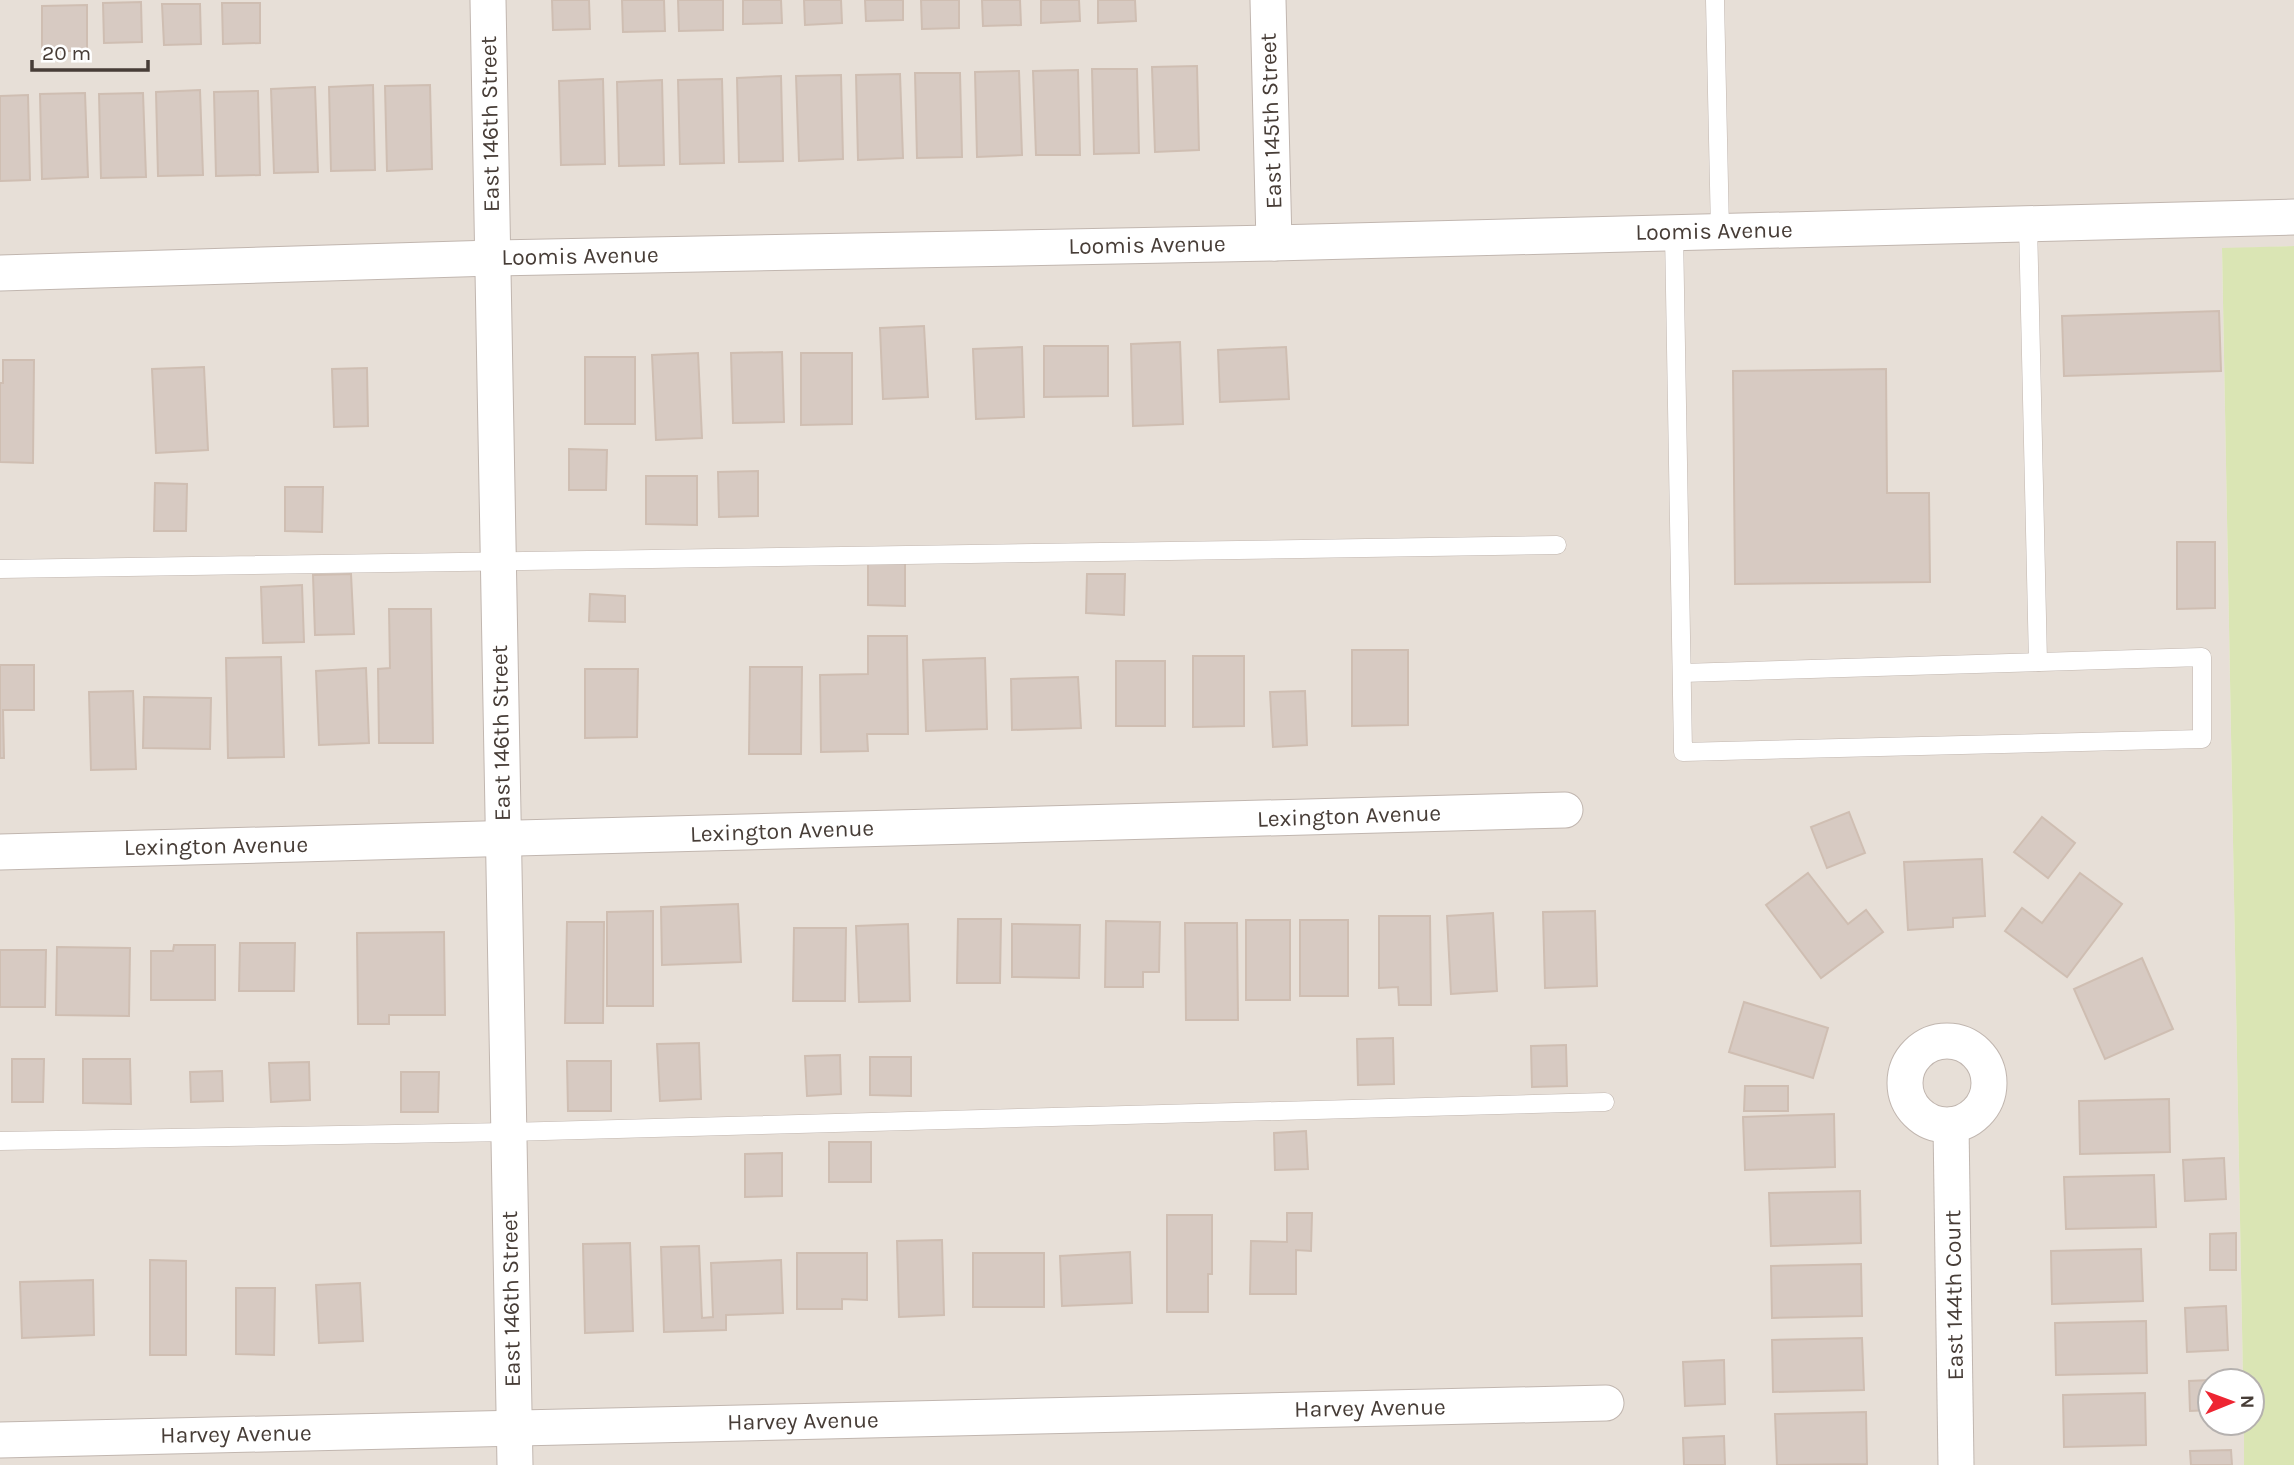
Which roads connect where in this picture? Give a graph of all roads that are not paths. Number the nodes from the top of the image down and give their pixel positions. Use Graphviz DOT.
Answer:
graph roads {
  1 [pos="488,0"];
  2 [pos="1268,0"];
  3 [pos="1715,0"];
  4 [pos="2294,217"];
  5 [pos="2028,223"];
  6 [pos="1720,230"];
  7 [pos="1674,232"];
  8 [pos="1274,243"];
  9 [pos="493,258"];
  10 [pos="0,273"];
  11 [pos="1557,545"];
  12 [pos="498,562"];
  13 [pos="0,569"];
  14 [pos="2038,662"];
  15 [pos="1682,673"];
  16 [pos="1565,810"];
  17 [pos="503,839"];
  18 [pos="0,852"];
  19 [pos="1605,1102"];
  20 [pos="1951,1125"];
  21 [pos="508,1132"];
  22 [pos="0,1141"];
  23 [pos="1606,1403"];
  24 [pos="514,1427"];
  25 [pos="0,1440"];
  26 [pos="514,1465"];
  27 [pos="1956,1465"];
  1 -- 9 [label="street, East 146th Street"];
  2 -- 8 [label="street, East 145th Street"];
  3 -- 6 [label="lane"];
  4 -- 5 [label="street, Loomis Avenue"];
  5 -- 6 [label="street, Loomis Avenue"];
  5 -- 14 [label="lane"];
  6 -- 7 [label="street, Loomis Avenue"];
  7 -- 8 [label="street, Loomis Avenue"];
  7 -- 15 [label="lane"];
  8 -- 9 [label="street, Loomis Avenue"];
  9 -- 10 [label="street, Loomis Avenue"];
  9 -- 12 [label="street, East 146th Street"];
  11 -- 12 [label="lane"];
  12 -- 13 [label="lane"];
  12 -- 17 [label="street, East 146th Street"];
  14 -- 15 [label="lane"];
  14 -- 15 [label="lane"];
  16 -- 17 [label="street, Lexington Avenue"];
  17 -- 18 [label="street, Lexington Avenue"];
  17 -- 21 [label="street, East 146th Street"];
  19 -- 21 [label="lane"];
  20 -- 27 [label="street, East 144th Court"];
  21 -- 22 [label="lane"];
  21 -- 24 [label="street, East 146th Street"];
  23 -- 24 [label="street, Harvey Avenue"];
  24 -- 25 [label="street, Harvey Avenue"];
  24 -- 26 [label="street, East 146th Street"];
}
